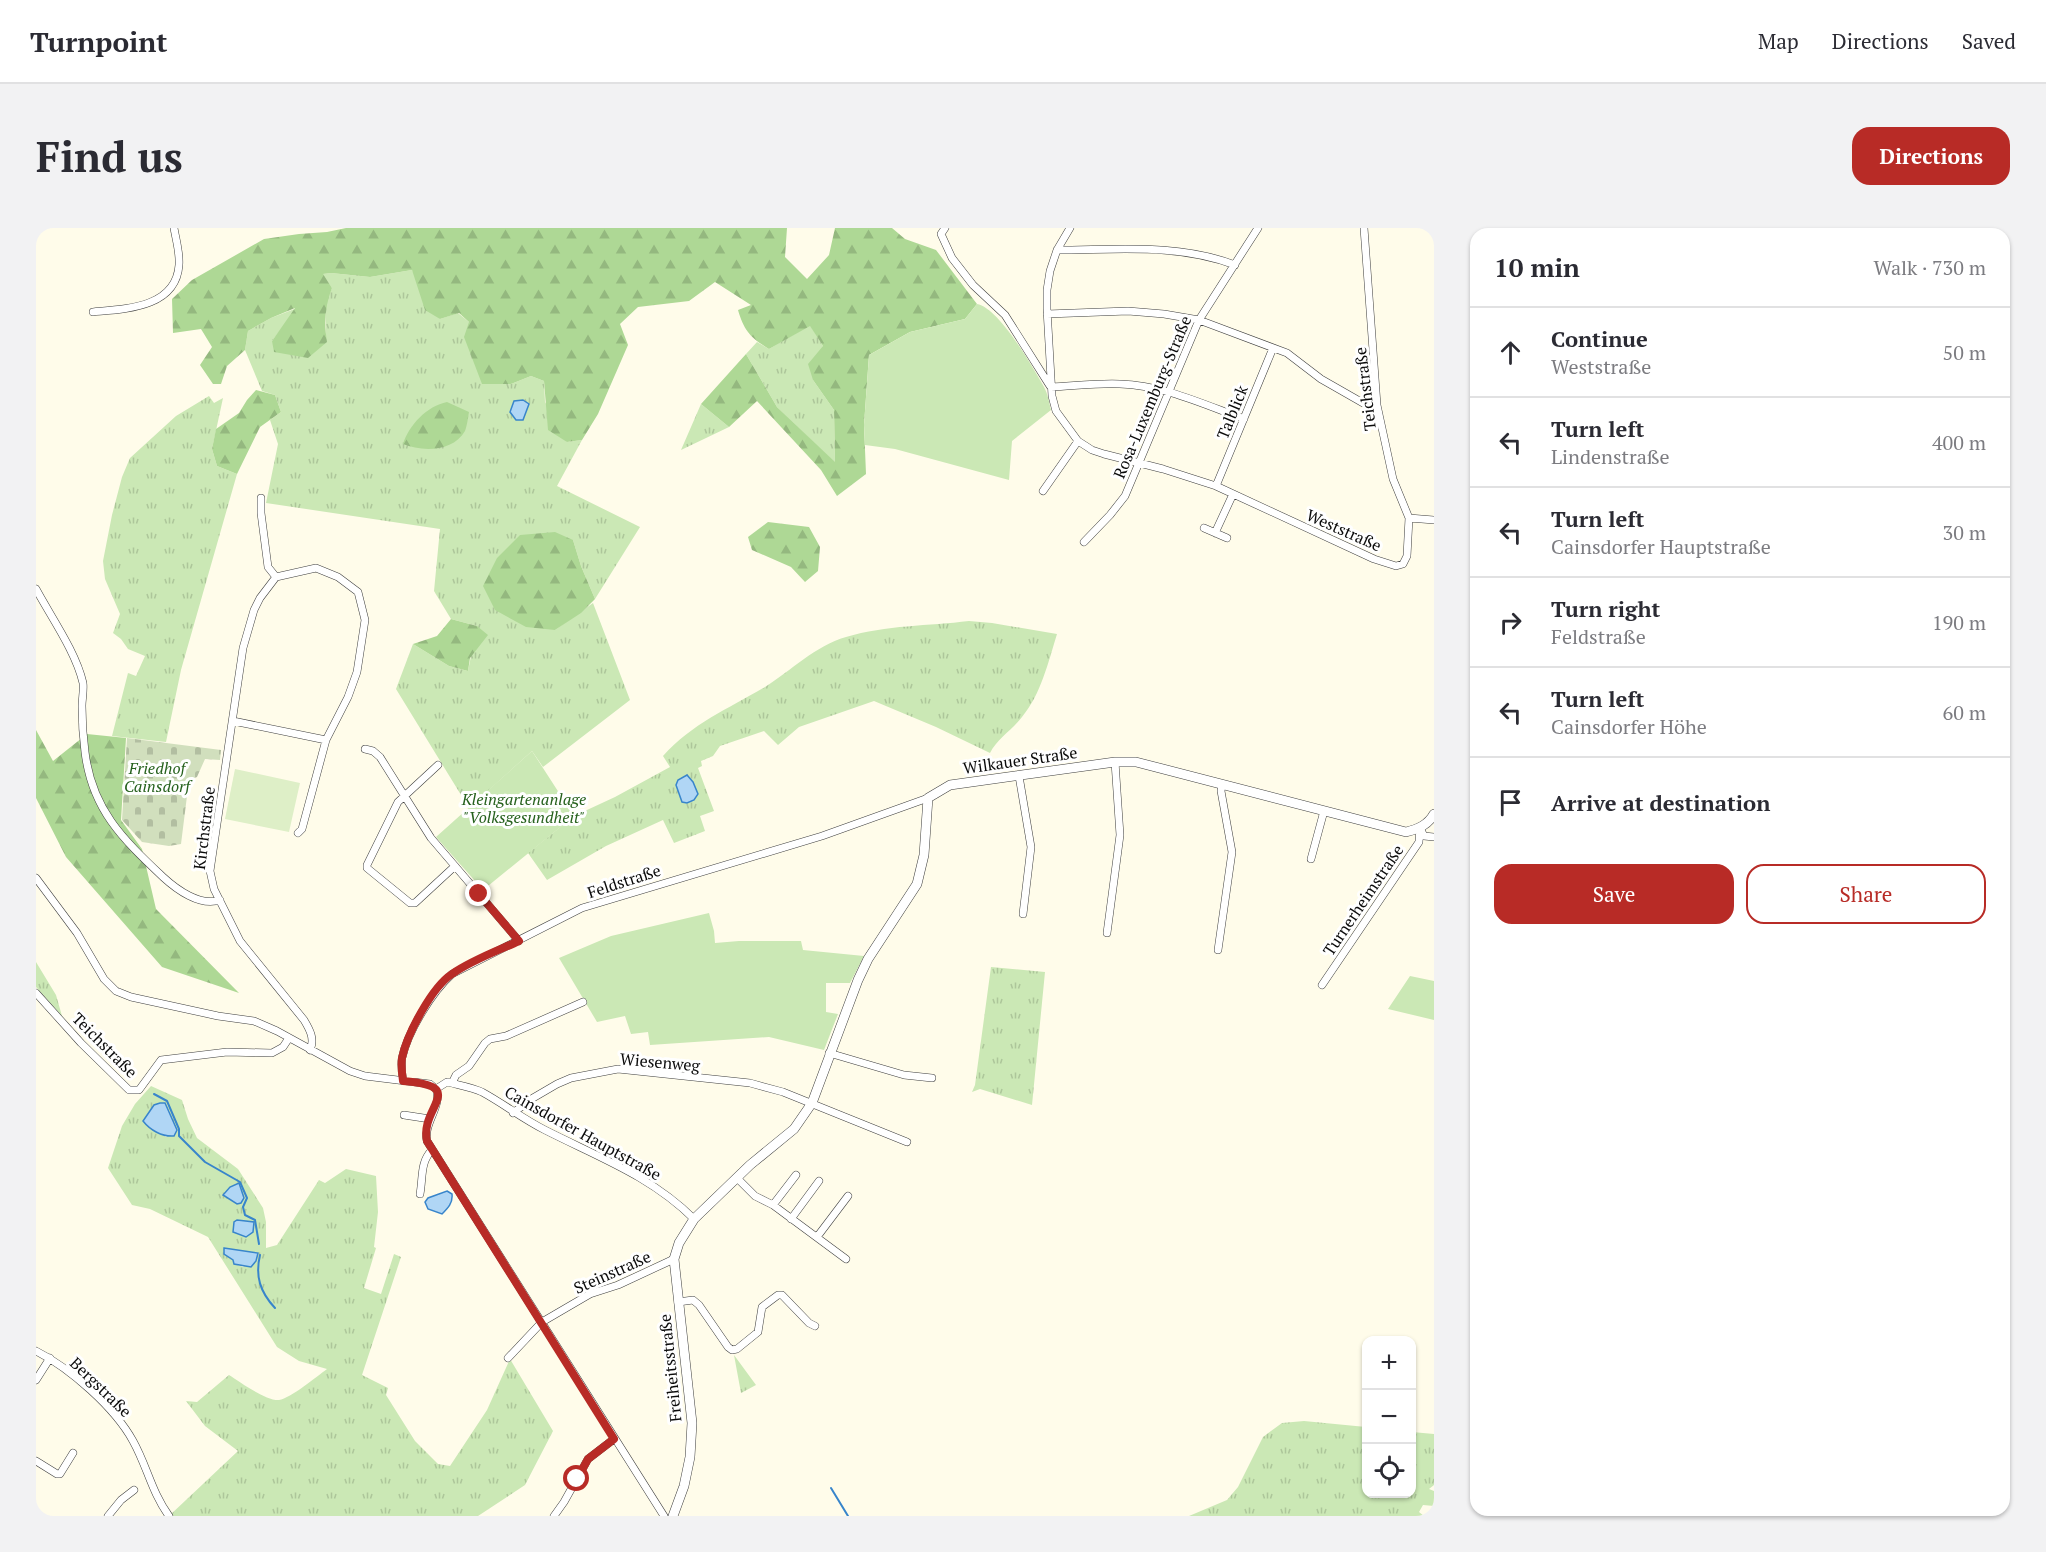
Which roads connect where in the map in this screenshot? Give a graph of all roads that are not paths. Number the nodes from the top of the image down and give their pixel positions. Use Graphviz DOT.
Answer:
graph roads {
  1 [pos="174,228"];
  2 [pos="945,228"];
  3 [pos="1070,228"];
  4 [pos="1258,228"];
  5 [pos="1364,228"];
  6 [pos="1057,250"];
  7 [pos="1235,265"];
  8 [pos="93,312"];
  9 [pos="1047,314"];
  10 [pos="1199,320"];
  11 [pos="1273,348"];
  12 [pos="1051,387"];
  13 [pos="1169,392"];
  14 [pos="1377,405"];
  15 [pos="1244,419"];
  16 [pos="1078,441"];
  17 [pos="1139,464"];
  18 [pos="1216,486"];
  19 [pos="1043,491"];
  20 [pos="1233,494"];
  21 [pos="261,498"];
  22 [pos="1409,518"];
  23 [pos="1434,520"];
  24 [pos="1204,528"];
  25 [pos="1215,533"];
  26 [pos="1227,538"];
  27 [pos="1084,542"];
  28 [pos="276,577"];
  29 [pos="36,589"];
  30 [pos="233,721"];
  31 [pos="326,740"];
  32 [pos="365,749"];
  33 [pos="1115,762"];
  34 [pos="438,765"];
  35 [pos="1019,776"];
  36 [pos="1222,784"];
  37 [pos="404,795"];
  38 [pos="928,798"];
  39 [pos="1324,811"];
  40 [pos="1434,814"];
  41 [pos="1420,828"];
  42 [pos="298,833"];
  43 [pos="1434,837"];
  44 [pos="1311,859"];
  45 [pos="455,866"];
  46 [pos="36,878"];
  47 [pos="220,900"];
  48 [pos="1023,914"];
  49 [pos="1107,933"];
  50 [pos="519,941"];
  51 [pos="1218,950"];
  52 [pos="1322,985"];
  53 [pos="36,993"];
  54 [pos="583,1002"];
  55 [pos="290,1038"];
  56 [pos="310,1050"];
  57 [pos="829,1053"];
  58 [pos="932,1078"];
  59 [pos="403,1081"];
  60 [pos="452,1083"];
  61 [pos="436,1089"];
  62 [pos="812,1103"];
  63 [pos="513,1113"];
  64 [pos="404,1115"];
  65 [pos="430,1119"];
  66 [pos="907,1142"];
  67 [pos="432,1150"];
  68 [pos="796,1175"];
  69 [pos="737,1178"];
  70 [pos="819,1181"];
  71 [pos="420,1194"];
  72 [pos="848,1196"];
  73 [pos="773,1205"];
  74 [pos="694,1219"];
  75 [pos="791,1219"];
  76 [pos="817,1238"];
  77 [pos="846,1259"];
  78 [pos="674,1260"];
  79 [pos="678,1302"];
  80 [pos="542,1322"];
  81 [pos="815,1326"];
  82 [pos="36,1351"];
  83 [pos="50,1358"];
  84 [pos="508,1358"];
  85 [pos="36,1380"];
  86 [pos="614,1439"];
  87 [pos="73,1453"];
  88 [pos="36,1461"];
  89 [pos="134,1491"];
  90 [pos="108,1516"];
  91 [pos="169,1516"];
  92 [pos="554,1516"];
  93 [pos="664,1516"];
  94 [pos="674,1516"];
  1 -- 8 [label="street"];
  2 -- 12 [label="street"];
  3 -- 6 [label="street"];
  4 -- 7 [label="street, Rosa-Luxemburg-Straße"];
  5 -- 14 [label="street, Teichstraße"];
  6 -- 7 [label="street"];
  6 -- 9 [label="street"];
  7 -- 10 [label="street, Rosa-Luxemburg-Straße"];
  9 -- 10 [label="street"];
  9 -- 12 [label="street"];
  10 -- 11 [label="street"];
  10 -- 13 [label="street, Rosa-Luxemburg-Straße"];
  11 -- 14 [label="street"];
  11 -- 15 [label="street, Talblick"];
  12 -- 13 [label="street"];
  12 -- 16 [label="street, Weststraße"];
  13 -- 15 [label="street"];
  13 -- 17 [label="street, Rosa-Luxemburg-Straße"];
  14 -- 22 [label="street, Teichstraße"];
  15 -- 18 [label="street, Talblick"];
  16 -- 17 [label="street, Weststraße"];
  16 -- 19 [label="street"];
  17 -- 18 [label="street, Weststraße"];
  17 -- 27 [label="street, Rosa-Luxemburg-Straße"];
  18 -- 20 [label="street, Weststraße"];
  20 -- 22 [label="street, Weststraße"];
  20 -- 25 [label="street"];
  21 -- 28 [label="street"];
  22 -- 23 [label="street"];
  24 -- 25 [label="street"];
  25 -- 26 [label="street"];
  28 -- 30 [label="street, Kirchstraße"];
  28 -- 31 [label="street"];
  29 -- 47 [label="street"];
  30 -- 31 [label="street"];
  30 -- 47 [label="street, Kirchstraße"];
  31 -- 42 [label="street"];
  32 -- 37 [label="street"];
  33 -- 35 [label="street, Wilkauer Straße"];
  33 -- 36 [label="street, Wilkauer Straße"];
  33 -- 49 [label="street"];
  34 -- 37 [label="street"];
  35 -- 38 [label="street, Wilkauer Straße"];
  35 -- 48 [label="street"];
  36 -- 39 [label="street, Wilkauer Straße"];
  36 -- 51 [label="street"];
  37 -- 45 [label="street"];
  37 -- 45 [label="street"];
  38 -- 50 [label="street, Feldstraße"];
  38 -- 57 [label="street"];
  39 -- 41 [label="street, Wilkauer Straße"];
  39 -- 44 [label="street"];
  40 -- 41 [label="street"];
  41 -- 43 [label="street"];
  41 -- 52 [label="street, Turnerheimstraße"];
  45 -- 50 [label="street"];
  46 -- 55 [label="street"];
  47 -- 56 [label="street, Kirchstraße"];
  50 -- 59 [label="street, Feldstraße"];
  53 -- 55 [label="street, Teichstraße"];
  54 -- 60 [label="street"];
  55 -- 56 [label="street"];
  56 -- 59 [label="street"];
  57 -- 58 [label="street"];
  57 -- 62 [label="street"];
  59 -- 61 [label="street"];
  60 -- 61 [label="street"];
  60 -- 63 [label="street, Cainsdorfer Hauptstraße"];
  61 -- 65 [label="street"];
  62 -- 63 [label="street, Wiesenweg"];
  62 -- 66 [label="street, Wiesenweg"];
  62 -- 69 [label="street"];
  63 -- 74 [label="street, Cainsdorfer Hauptstraße"];
  64 -- 65 [label="street"];
  65 -- 67 [label="street"];
  67 -- 71 [label="street"];
  67 -- 80 [label="street"];
  68 -- 73 [label="street"];
  69 -- 73 [label="street"];
  69 -- 74 [label="street"];
  70 -- 75 [label="street"];
  72 -- 76 [label="street"];
  73 -- 75 [label="street"];
  74 -- 78 [label="street, Freiheitsstraße"];
  75 -- 76 [label="street"];
  76 -- 77 [label="street"];
  78 -- 79 [label="street, Freiheitsstraße"];
  78 -- 80 [label="street, Steinstraße"];
  79 -- 81 [label="street"];
  79 -- 94 [label="street, Freiheitsstraße"];
  80 -- 84 [label="street, Steinstraße"];
  80 -- 86 [label="street"];
  82 -- 83 [label="street, Bergstraße"];
  83 -- 85 [label="street"];
  83 -- 91 [label="street, Bergstraße"];
  86 -- 92 [label="street"];
  86 -- 93 [label="street"];
  87 -- 88 [label="street"];
  89 -- 90 [label="street"];
}
